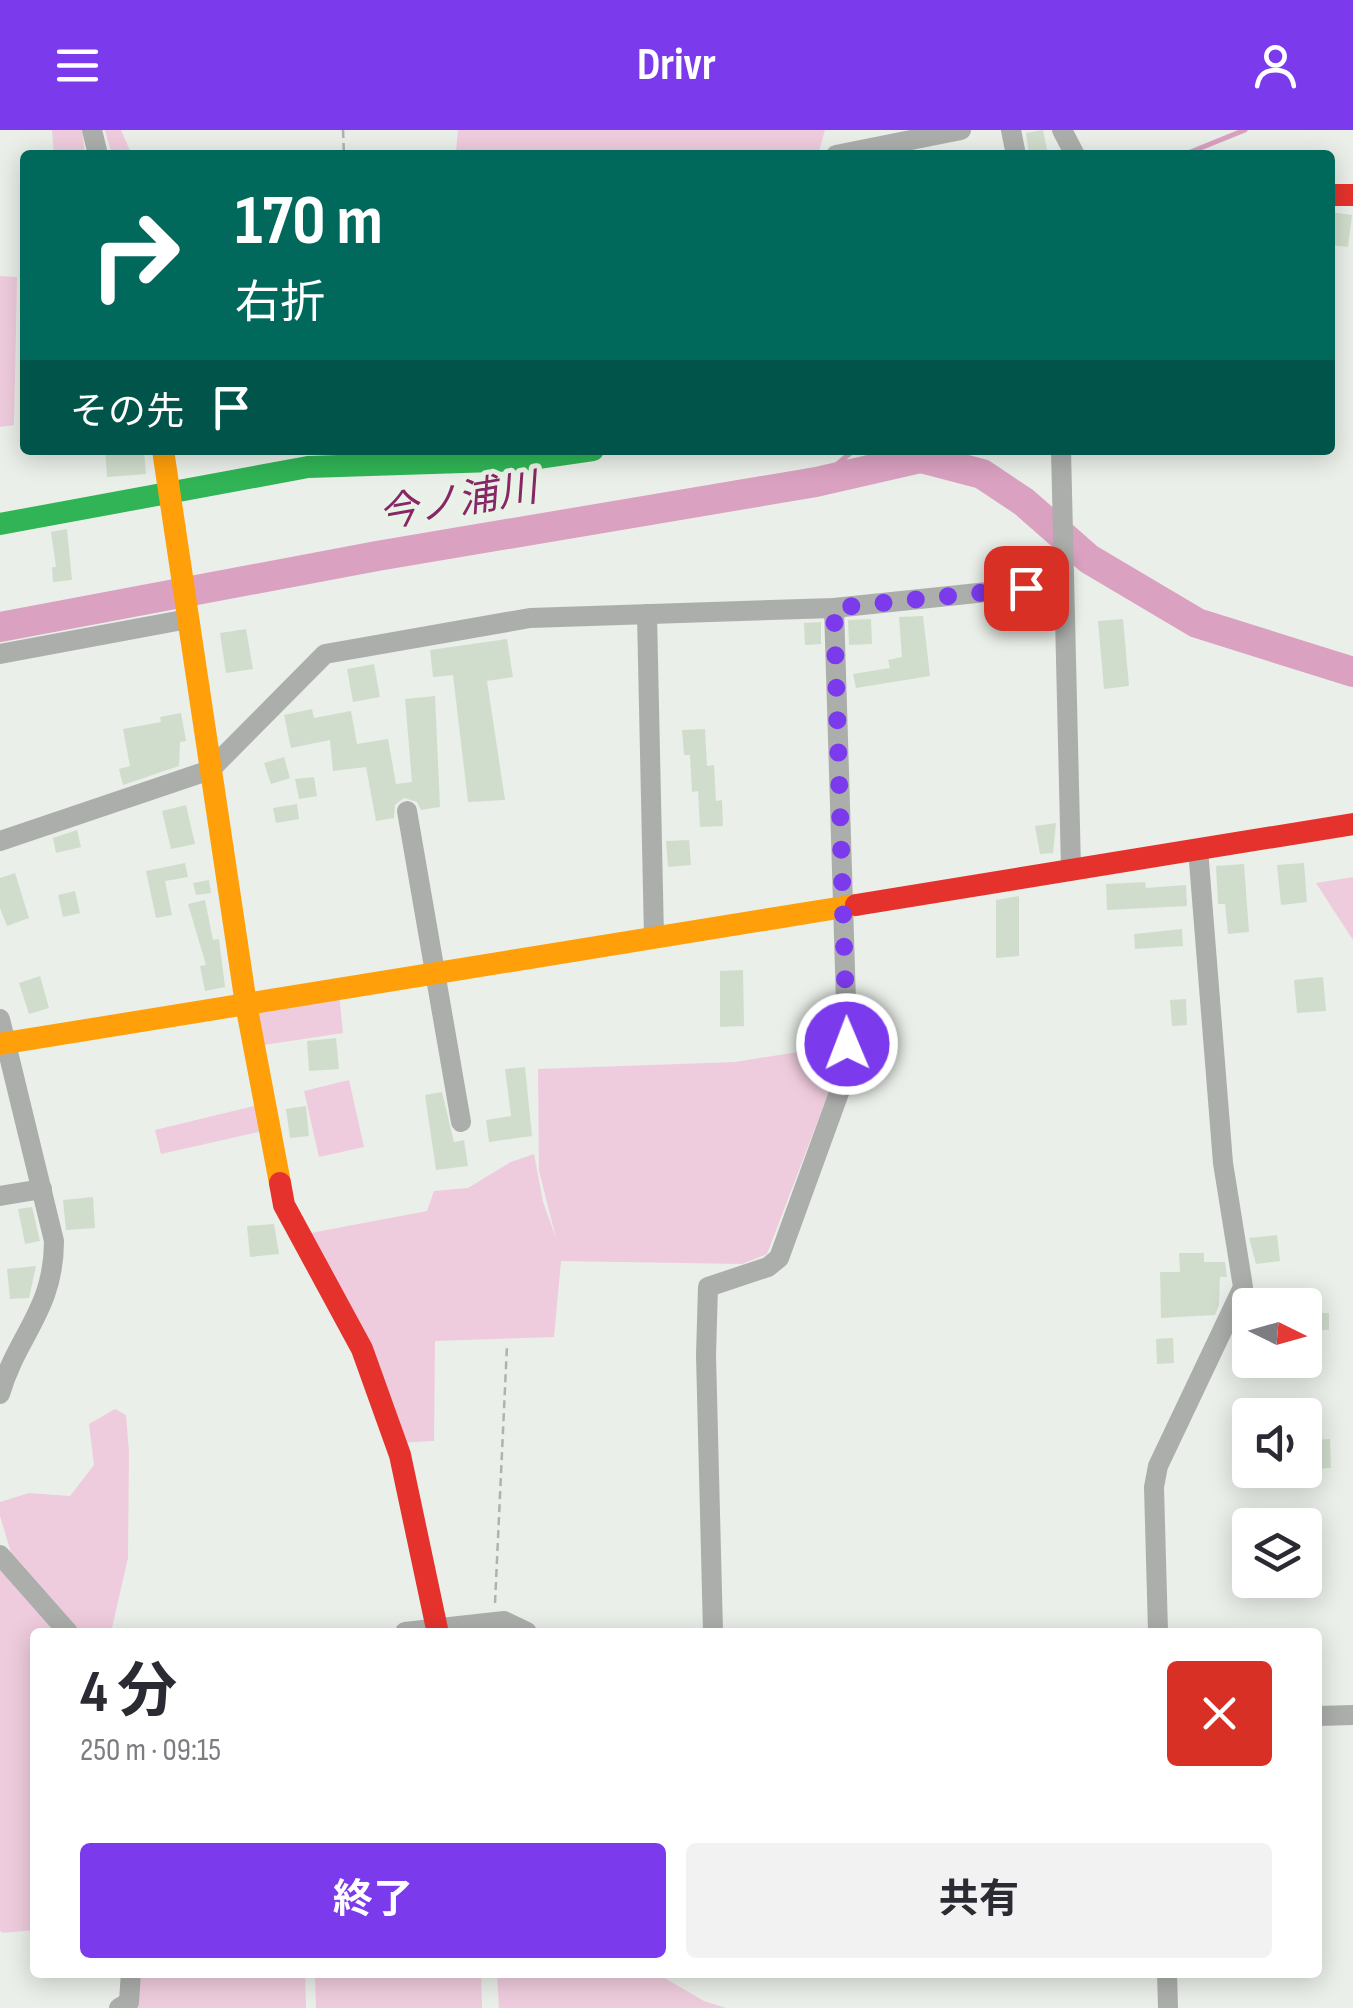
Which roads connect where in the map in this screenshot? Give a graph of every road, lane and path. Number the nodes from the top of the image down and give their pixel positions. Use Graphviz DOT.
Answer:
graph roads {
  1 [pos="960,130"];
  2 [pos="862,150"];
  3 [pos="163,455"];
  4 [pos="558,455"];
  5 [pos="1061,455"];
  6 [pos="446,457"];
  7 [pos="170,492"];
  8 [pos="0,524"];
  9 [pos="1064,584"];
  10 [pos="834,608"];
  11 [pos="647,614"];
  12 [pos="187,618"];
  13 [pos="0,654"];
  14 [pos="210,770"];
  15 [pos="407,811"];
  16 [pos="1353,824"];
  17 [pos="0,841"];
  18 [pos="1198,849"];
  19 [pos="1072,869"];
  20 [pos="844,905"];
  21 [pos="654,937"];
  22 [pos="436,973"];
  23 [pos="246,1004"];
  24 [pos="0,1018"];
  25 [pos="3,1044"];
  26 [pos="461,1122"];
  27 [pos="42,1190"];
  28 [pos="0,1196"];
  29 [pos="507,1345"];
  30 [pos="0,1394"];
  31 [pos="0,1555"];
  32 [pos="494,1622"];
  33 [pos="64,1628"];
  34 [pos="437,1628"];
  35 [pos="519,1628"];
  36 [pos="713,1628"];
  37 [pos="1158,1628"];
  38 [pos="1353,1715"];
  39 [pos="1322,1716"];
  40 [pos="130,1978"];
  41 [pos="1167,1978"];
  42 [pos="127,2006"];
  43 [pos="1168,2008"];
  1 -- 2 [label="street"];
  3 -- 7 [label="street"];
  4 -- 6 [label="street"];
  5 -- 9 [label="street"];
  6 -- 7 [label="street"];
  7 -- 8 [label="street"];
  7 -- 12 [label="street"];
  9 -- 10 [label="street"];
  9 -- 19 [label="street"];
  10 -- 11 [label="street"];
  10 -- 20 [label="street"];
  11 -- 14 [label="street"];
  11 -- 21 [label="street"];
  12 -- 13 [label="street"];
  12 -- 14 [label="street"];
  14 -- 17 [label="street"];
  14 -- 23 [label="street"];
  15 -- 22 [label="street"];
  16 -- 18 [label="street"];
  18 -- 19 [label="street"];
  18 -- 37 [label="street"];
  19 -- 20 [label="street"];
  20 -- 21 [label="street"];
  20 -- 36 [label="street"];
  21 -- 22 [label="street"];
  22 -- 23 [label="street"];
  22 -- 26 [label="street"];
  23 -- 25 [label="street"];
  23 -- 34 [label="street"];
  24 -- 25 [label="street"];
  25 -- 27 [label="street"];
  27 -- 28 [label="street"];
  27 -- 30 [label="street"];
  29 -- 32 [label="path"];
  31 -- 33 [label="street"];
  32 -- 34 [label="street"];
  32 -- 35 [label="street"];
  38 -- 39 [label="street"];
  40 -- 42 [label="street"];
  41 -- 43 [label="street"];
}
